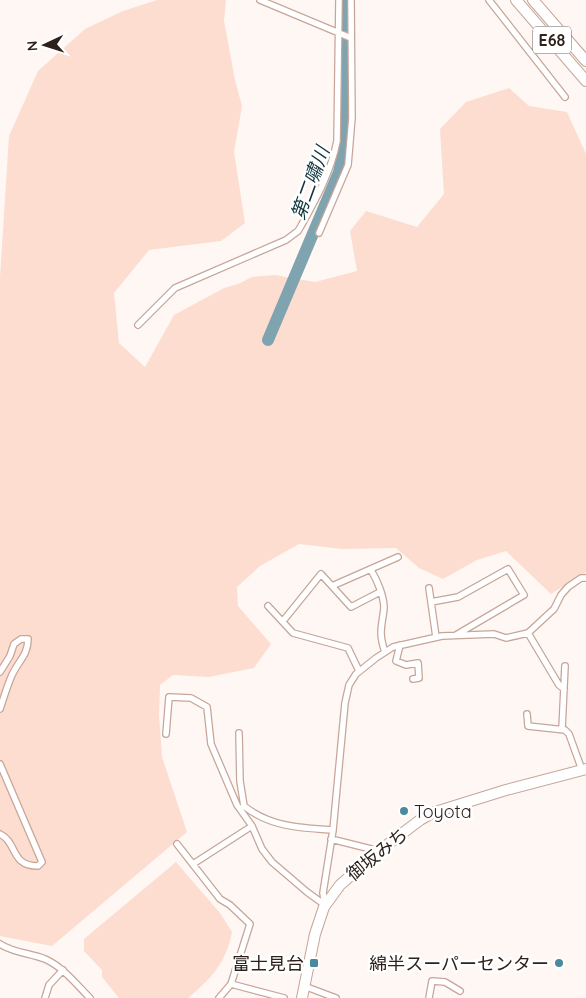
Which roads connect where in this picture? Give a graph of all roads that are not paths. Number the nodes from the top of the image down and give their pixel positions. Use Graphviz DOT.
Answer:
graph roads {
  1 [pos="260,0"];
  2 [pos="339,0"];
  3 [pos="351,0"];
  4 [pos="489,0"];
  5 [pos="516,0"];
  6 [pos="533,0"];
  7 [pos="339,33"];
  8 [pos="350,37"];
  9 [pos="586,61"];
  10 [pos="586,81"];
  11 [pos="565,97"];
  12 [pos="319,233"];
  13 [pos="138,325"];
  14 [pos="398,558"];
  15 [pos="371,570"];
  16 [pos="586,578"];
  17 [pos="332,586"];
  18 [pos="429,588"];
  19 [pos="380,592"];
  20 [pos="431,602"];
  21 [pos="268,606"];
  22 [pos="283,620"];
  23 [pos="528,633"];
  24 [pos="454,636"];
  25 [pos="436,637"];
  26 [pos="400,645"];
  27 [pos="385,652"];
  28 [pos="565,666"];
  29 [pos="359,671"];
  30 [pos="0,672"];
  31 [pos="413,679"];
  32 [pos="564,689"];
  33 [pos="0,709"];
  34 [pos="527,714"];
  35 [pos="562,729"];
  36 [pos="239,733"];
  37 [pos="166,734"];
  38 [pos="0,764"];
  39 [pos="584,770"];
  40 [pos="252,826"];
  41 [pos="333,830"];
  42 [pos="0,834"];
  43 [pos="331,839"];
  44 [pos="177,844"];
  45 [pos="380,851"];
  46 [pos="193,864"];
  47 [pos="326,905"];
  48 [pos="0,944"];
  49 [pos="63,970"];
  50 [pos="231,984"];
  51 [pos="304,986"];
  52 [pos="460,991"];
  53 [pos="45,998"];
  54 [pos="89,998"];
  55 [pos="219,998"];
  56 [pos="284,998"];
  57 [pos="302,998"];
  58 [pos="336,998"];
  59 [pos="429,998"];
  1 -- 7 [label="street"];
  2 -- 7 [label="street"];
  3 -- 8 [label="street"];
  4 -- 11 [label="street"];
  5 -- 10 [label="highway, E68"];
  6 -- 9 [label="highway, E68"];
  7 -- 8 [label="street"];
  7 -- 13 [label="street"];
  8 -- 12 [label="street"];
  14 -- 15 [label="street"];
  15 -- 17 [label="street"];
  15 -- 19 [label="street"];
  16 -- 23 [label="street"];
  17 -- 19 [label="street"];
  17 -- 22 [label="street"];
  18 -- 20 [label="street"];
  19 -- 27 [label="street"];
  20 -- 24 [label="street"];
  20 -- 25 [label="street"];
  21 -- 22 [label="street"];
  22 -- 29 [label="street"];
  23 -- 24 [label="street"];
  23 -- 32 [label="street"];
  24 -- 25 [label="street"];
  25 -- 26 [label="street"];
  26 -- 27 [label="street"];
  26 -- 31 [label="street"];
  27 -- 29 [label="street"];
  28 -- 32 [label="street"];
  29 -- 41 [label="street"];
  30 -- 33 [label="street"];
  32 -- 35 [label="street"];
  34 -- 35 [label="street"];
  35 -- 39 [label="street"];
  36 -- 41 [label="street"];
  37 -- 40 [label="street"];
  38 -- 42 [label="street"];
  39 -- 45 [label="highway, 御坂みち"];
  40 -- 46 [label="street"];
  40 -- 47 [label="street"];
  41 -- 43 [label="street"];
  43 -- 45 [label="street"];
  43 -- 47 [label="street"];
  44 -- 46 [label="street"];
  45 -- 47 [label="highway, 御坂みち"];
  46 -- 50 [label="street"];
  47 -- 51 [label="highway, 御坂みち"];
  48 -- 49 [label="street"];
  49 -- 53 [label="street"];
  49 -- 54 [label="street"];
  50 -- 55 [label="street"];
  50 -- 56 [label="street"];
  51 -- 57 [label="highway, 御坂みち"];
  51 -- 58 [label="street"];
  52 -- 59 [label="street"];
}
